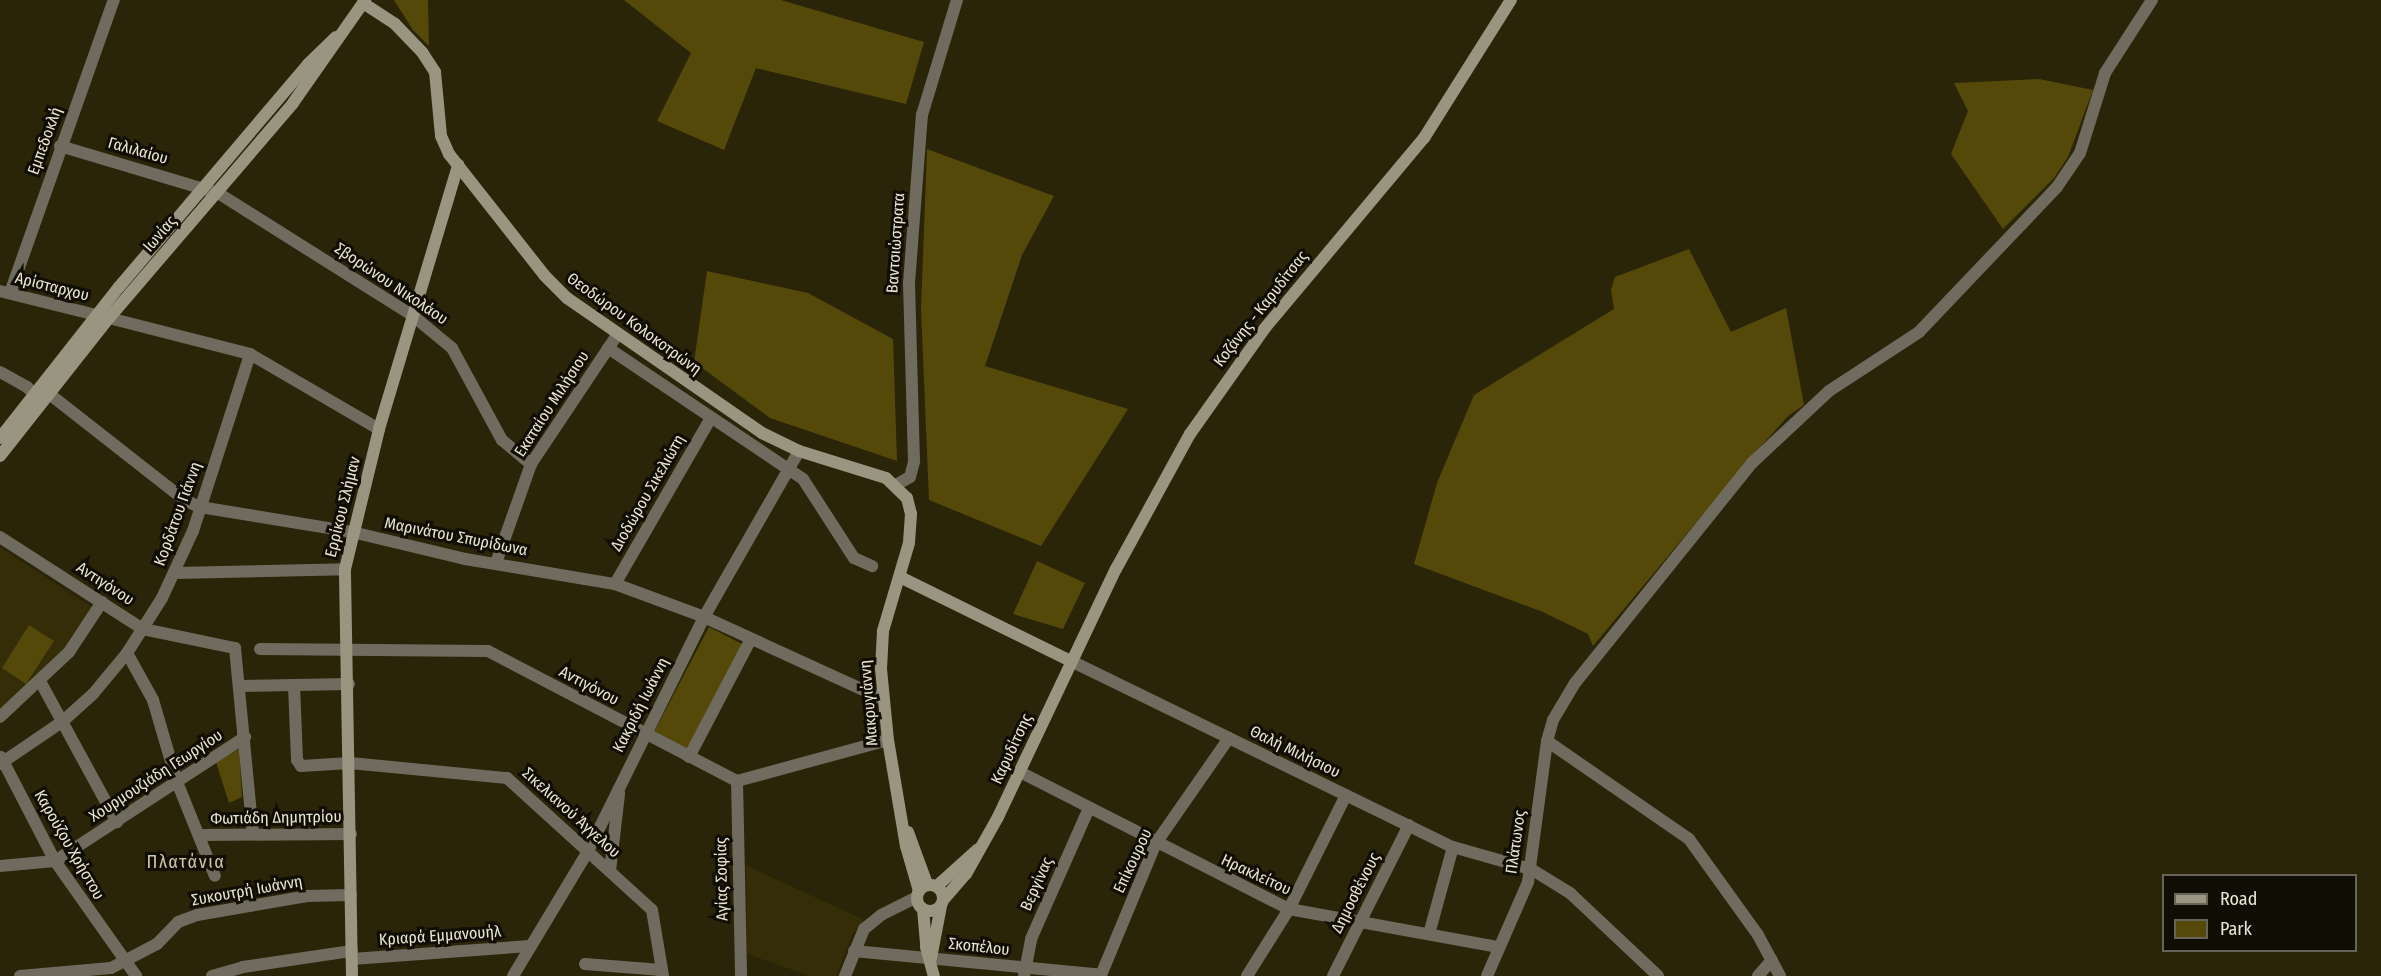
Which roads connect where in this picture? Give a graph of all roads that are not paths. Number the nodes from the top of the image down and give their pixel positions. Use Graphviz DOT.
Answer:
graph roads {
  1 [pos="114,0"];
  2 [pos="957,0"];
  3 [pos="1511,0"];
  4 [pos="2152,0"];
  5 [pos="362,1"];
  6 [pos="342,32"];
  7 [pos="60,146"];
  8 [pos="458,165"];
  9 [pos="206,188"];
  10 [pos="219,193"];
  11 [pos="5,292"];
  12 [pos="412,315"];
  13 [pos="103,317"];
  14 [pos="617,335"];
  15 [pos="608,348"];
  16 [pos="250,354"];
  17 [pos="0,372"];
  18 [pos="41,394"];
  19 [pos="711,418"];
  20 [pos="379,429"];
  21 [pos="0,438"];
  22 [pos="799,451"];
  23 [pos="0,456"];
  24 [pos="531,464"];
  25 [pos="788,471"];
  26 [pos="896,485"];
  27 [pos="200,507"];
  28 [pos="352,532"];
  29 [pos="0,537"];
  30 [pos="496,563"];
  31 [pos="872,566"];
  32 [pos="345,568"];
  33 [pos="175,573"];
  34 [pos="900,577"];
  35 [pos="615,584"];
  36 [pos="102,602"];
  37 [pos="704,617"];
  38 [pos="143,629"];
  39 [pos="751,639"];
  40 [pos="260,649"];
  41 [pos="348,649"];
  42 [pos="127,652"];
  43 [pos="1071,661"];
  44 [pos="40,681"];
  45 [pos="349,684"];
  46 [pos="294,685"];
  47 [pos="239,686"];
  48 [pos="883,699"];
  49 [pos="0,717"];
  50 [pos="63,722"];
  51 [pos="644,734"];
  52 [pos="245,737"];
  53 [pos="1229,738"];
  54 [pos="888,741"];
  55 [pos="1547,741"];
  56 [pos="689,757"];
  57 [pos="1,761"];
  58 [pos="350,763"];
  59 [pos="1020,772"];
  60 [pos="737,781"];
  61 [pos="177,782"];
  62 [pos="621,782"];
  63 [pos="1346,795"];
  64 [pos="1089,808"];
  65 [pos="117,822"];
  66 [pos="1409,825"];
  67 [pos="253,834"];
  68 [pos="351,834"];
  69 [pos="202,835"];
  70 [pos="1156,843"];
  71 [pos="1453,847"];
  72 [pos="980,848"];
  73 [pos="588,851"];
  74 [pos="55,861"];
  75 [pos="0,866"];
  76 [pos="1531,869"];
  77 [pos="610,871"];
  78 [pos="215,876"];
  79 [pos="925,890"];
  80 [pos="351,895"];
  81 [pos="942,903"];
  82 [pos="923,909"];
  83 [pos="1289,909"];
  84 [pos="1361,922"];
  85 [pos="1429,934"];
  86 [pos="530,946"];
  87 [pos="1499,947"];
  88 [pos="854,951"];
  89 [pos="352,955"];
  90 [pos="931,958"];
  91 [pos="1772,960"];
  92 [pos="128,961"];
  93 [pos="585,964"];
  94 [pos="1025,972"];
  95 [pos="662,973"];
  96 [pos="21,976"];
  97 [pos="135,976"];
  98 [pos="212,976"];
  99 [pos="352,976"];
  100 [pos="513,976"];
  101 [pos="741,976"];
  102 [pos="845,976"];
  103 [pos="934,976"];
  104 [pos="1101,976"];
  105 [pos="1247,976"];
  106 [pos="1334,976"];
  107 [pos="1487,976"];
  108 [pos="1658,976"];
  109 [pos="1758,976"];
  110 [pos="1780,976"];
  1 -- 7 [label="street, Εμπεδοκλή"];
  2 -- 26 [label="street, Βαντσιώστρατα"];
  3 -- 43 [label="street, Κοζάνης - Καρυδίτσας"];
  4 -- 55 [label="street, Πλάτωνος"];
  5 -- 6 [label="street, Ιωνίας"];
  5 -- 8 [label="street, Θεοδώρου Κολοκοτρώνη"];
  6 -- 9 [label="street, Ιωνίας"];
  6 -- 10 [label="street, Ιωνίας"];
  7 -- 9 [label="street, Γαλιλαίου"];
  7 -- 11 [label="street, Εμπεδοκλή"];
  8 -- 12 [label="street, Ερρίκου Σλήμαν"];
  8 -- 14 [label="street, Θεοδώρου Κολοκοτρώνη"];
  9 -- 10 [label="street, Γαλιλαίου"];
  9 -- 13 [label="street, Ιωνίας"];
  10 -- 12 [label="street, Σβορώνου Νικολάου"];
  10 -- 13 [label="street, Ιωνίας"];
  11 -- 13 [label="street, Αρίσταρχου"];
  12 -- 20 [label="street, Ερρίκου Σλήμαν"];
  12 -- 24 [label="street, Σβορώνου Νικολάου"];
  13 -- 16 [label="street, Αρίσταρχου"];
  13 -- 18 [label="street, Ιωνίας"];
  14 -- 15 [label="street, Εκαταίου Μιλήσιου"];
  14 -- 22 [label="street, Θεοδώρου Κολοκοτρώνη"];
  15 -- 19 [label="street"];
  15 -- 24 [label="street, Εκαταίου Μιλήσιου"];
  16 -- 20 [label="street, Αρίσταρχου"];
  16 -- 27 [label="street, Κορδάτου Γιάννη"];
  17 -- 18 [label="street, Μαρινάτου Σπυρίδωνα"];
  18 -- 21 [label="street, Ιωνίας"];
  18 -- 23 [label="street, Ιωνίας"];
  18 -- 27 [label="street, Μαρινάτου Σπυρίδωνα"];
  19 -- 25 [label="street"];
  19 -- 35 [label="street, Διοδώρου Σικελιώτη"];
  20 -- 28 [label="street, Ερρίκου Σλήμαν"];
  22 -- 25 [label="street, Κακριδή Ιωάννη"];
  22 -- 26 [label="street, Θεοδώρου Κολοκοτρώνη"];
  24 -- 30 [label="street, Εκαταίου Μιλήσιου"];
  25 -- 31 [label="street"];
  25 -- 37 [label="street, Κακριδή Ιωάννη"];
  26 -- 34 [label="street"];
  27 -- 28 [label="street, Μαρινάτου Σπυρίδωνα"];
  27 -- 33 [label="street, Κορδάτου Γιάννη"];
  28 -- 30 [label="street, Μαρινάτου Σπυρίδωνα"];
  28 -- 32 [label="street, Ερρίκου Σλήμαν"];
  29 -- 36 [label="street, Αντιγόνου"];
  30 -- 35 [label="street, Μαρινάτου Σπυρίδωνα"];
  32 -- 33 [label="street"];
  32 -- 41 [label="street, Ερρίκου Σλήμαν"];
  33 -- 38 [label="street, Κορδάτου Γιάννη"];
  34 -- 43 [label="street, Θαλή Μιλήσιου"];
  34 -- 48 [label="street, Μακρυγιάννη"];
  35 -- 37 [label="street, Μαρινάτου Σπυρίδωνα"];
  36 -- 38 [label="street, Αντιγόνου"];
  36 -- 44 [label="street"];
  37 -- 39 [label="street, Μαρινάτου Σπυρίδωνα"];
  37 -- 51 [label="street, Κακριδή Ιωάννη"];
  38 -- 42 [label="street, Κορδάτου Γιάννη"];
  38 -- 47 [label="street, Αντιγόνου"];
  39 -- 48 [label="street, Μαρινάτου Σπυρίδωνα"];
  39 -- 56 [label="street"];
  40 -- 41 [label="street, Αντιγόνου"];
  41 -- 45 [label="street, Ερρίκου Σλήμαν"];
  41 -- 51 [label="street, Αντιγόνου"];
  42 -- 50 [label="street, Κορδάτου Γιάννη"];
  42 -- 61 [label="street"];
  43 -- 53 [label="street, Θαλή Μιλήσιου"];
  43 -- 59 [label="street, Καρυδίτσης"];
  44 -- 49 [label="street"];
  44 -- 50 [label="street"];
  45 -- 46 [label="street"];
  45 -- 58 [label="street, Ερρίκου Σλήμαν"];
  46 -- 47 [label="street"];
  46 -- 58 [label="street, Σικελιανού Άγγελου"];
  47 -- 52 [label="street"];
  48 -- 54 [label="street, Μακρυγιάννη"];
  50 -- 57 [label="street, Κορδάτου Γιάννη"];
  50 -- 65 [label="street"];
  51 -- 56 [label="street, Αντιγόνου"];
  51 -- 62 [label="street, Κακριδή Ιωάννη"];
  52 -- 61 [label="street, Χουρμουζιάδη Γεωργίου"];
  52 -- 67 [label="street"];
  53 -- 63 [label="street, Θαλή Μιλήσιου"];
  53 -- 70 [label="street, Επίκουρου"];
  54 -- 60 [label="street"];
  54 -- 79 [label="street, Μακρυγιάννη"];
  55 -- 76 [label="street, Πλάτωνος"];
  55 -- 91 [label="street"];
  56 -- 60 [label="street, Αντιγόνου"];
  57 -- 74 [label="street, Καρούζου Χρήστου"];
  58 -- 68 [label="street, Ερρίκου Σλήμαν"];
  58 -- 73 [label="street, Σικελιανού Άγγελου"];
  59 -- 64 [label="street, Ηρακλείτου"];
  59 -- 72 [label="street, Καρυδίτσης"];
  60 -- 101 [label="street, Αγίας Σοφίας"];
  61 -- 65 [label="street, Χουρμουζιάδη Γεωργίου"];
  61 -- 69 [label="street"];
  62 -- 73 [label="street, Κακριδή Ιωάννη"];
  62 -- 77 [label="street"];
  63 -- 66 [label="street, Θαλή Μιλήσιου"];
  63 -- 83 [label="street"];
  64 -- 70 [label="street, Ηρακλείτου"];
  64 -- 94 [label="street, Βεργίνας"];
  65 -- 74 [label="street, Χουρμουζιάδη Γεωργίου"];
  66 -- 71 [label="street, Θαλή Μιλήσιου"];
  66 -- 84 [label="street, Δημοσθένους"];
  67 -- 68 [label="street, Φωτιάδη Δημητρίου"];
  67 -- 69 [label="street, Φωτιάδη Δημητρίου"];
  68 -- 80 [label="street, Ερρίκου Σλήμαν"];
  69 -- 78 [label="street"];
  70 -- 83 [label="street, Ηρακλείτου"];
  70 -- 104 [label="street, Επίκουρου"];
  71 -- 76 [label="street, Θαλή Μιλήσιου"];
  71 -- 85 [label="street"];
  72 -- 79 [label="street, Καρυδίτσης"];
  72 -- 81 [label="street, Καρυδίτσης"];
  73 -- 77 [label="street, Σικελιανού Άγγελου"];
  73 -- 86 [label="street, Κακριδή Ιωάννη"];
  74 -- 75 [label="street"];
  74 -- 92 [label="street, Καρούζου Χρήστου"];
  76 -- 87 [label="street, Πλάτωνος"];
  76 -- 108 [label="street, Θαλή Μιλήσιου"];
  77 -- 95 [label="street, Σικελιανού Άγγελου"];
  79 -- 81 [label="street, Μακρυγιάννη"];
  79 -- 82 [label="street, Μακρυγιάννη"];
  79 -- 88 [label="street"];
  80 -- 89 [label="street, Ερρίκου Σλήμαν"];
  80 -- 92 [label="street, Συκουτρή Ιωάννη"];
  81 -- 82 [label="street"];
  81 -- 90 [label="street, Μακρυγιάννη"];
  82 -- 90 [label="street, Μακρυγιάννη"];
  83 -- 84 [label="street, Ηρακλείτου"];
  83 -- 105 [label="street"];
  84 -- 85 [label="street, Ηρακλείτου"];
  84 -- 106 [label="street, Δημοσθένους"];
  85 -- 87 [label="street, Ηρακλείτου"];
  86 -- 89 [label="street, Κριαρά Εμμανουήλ"];
  86 -- 100 [label="street, Κακριδή Ιωάννη"];
  87 -- 107 [label="street, Πλάτωνος"];
  88 -- 90 [label="street, Σκοπέλου"];
  88 -- 102 [label="street"];
  89 -- 98 [label="street, Κριαρά Εμμανουήλ"];
  89 -- 99 [label="street, Ερρίκου Σλήμαν"];
  90 -- 94 [label="street, Σκοπέλου"];
  90 -- 103 [label="street, Μακρυγιάννη"];
  91 -- 109 [label="street"];
  91 -- 110 [label="street"];
  92 -- 96 [label="street, Συκουτρή Ιωάννη"];
  92 -- 97 [label="street, Καρούζου Χρήστου"];
  93 -- 95 [label="street"];
  94 -- 104 [label="street, Σκοπέλου"];
}
